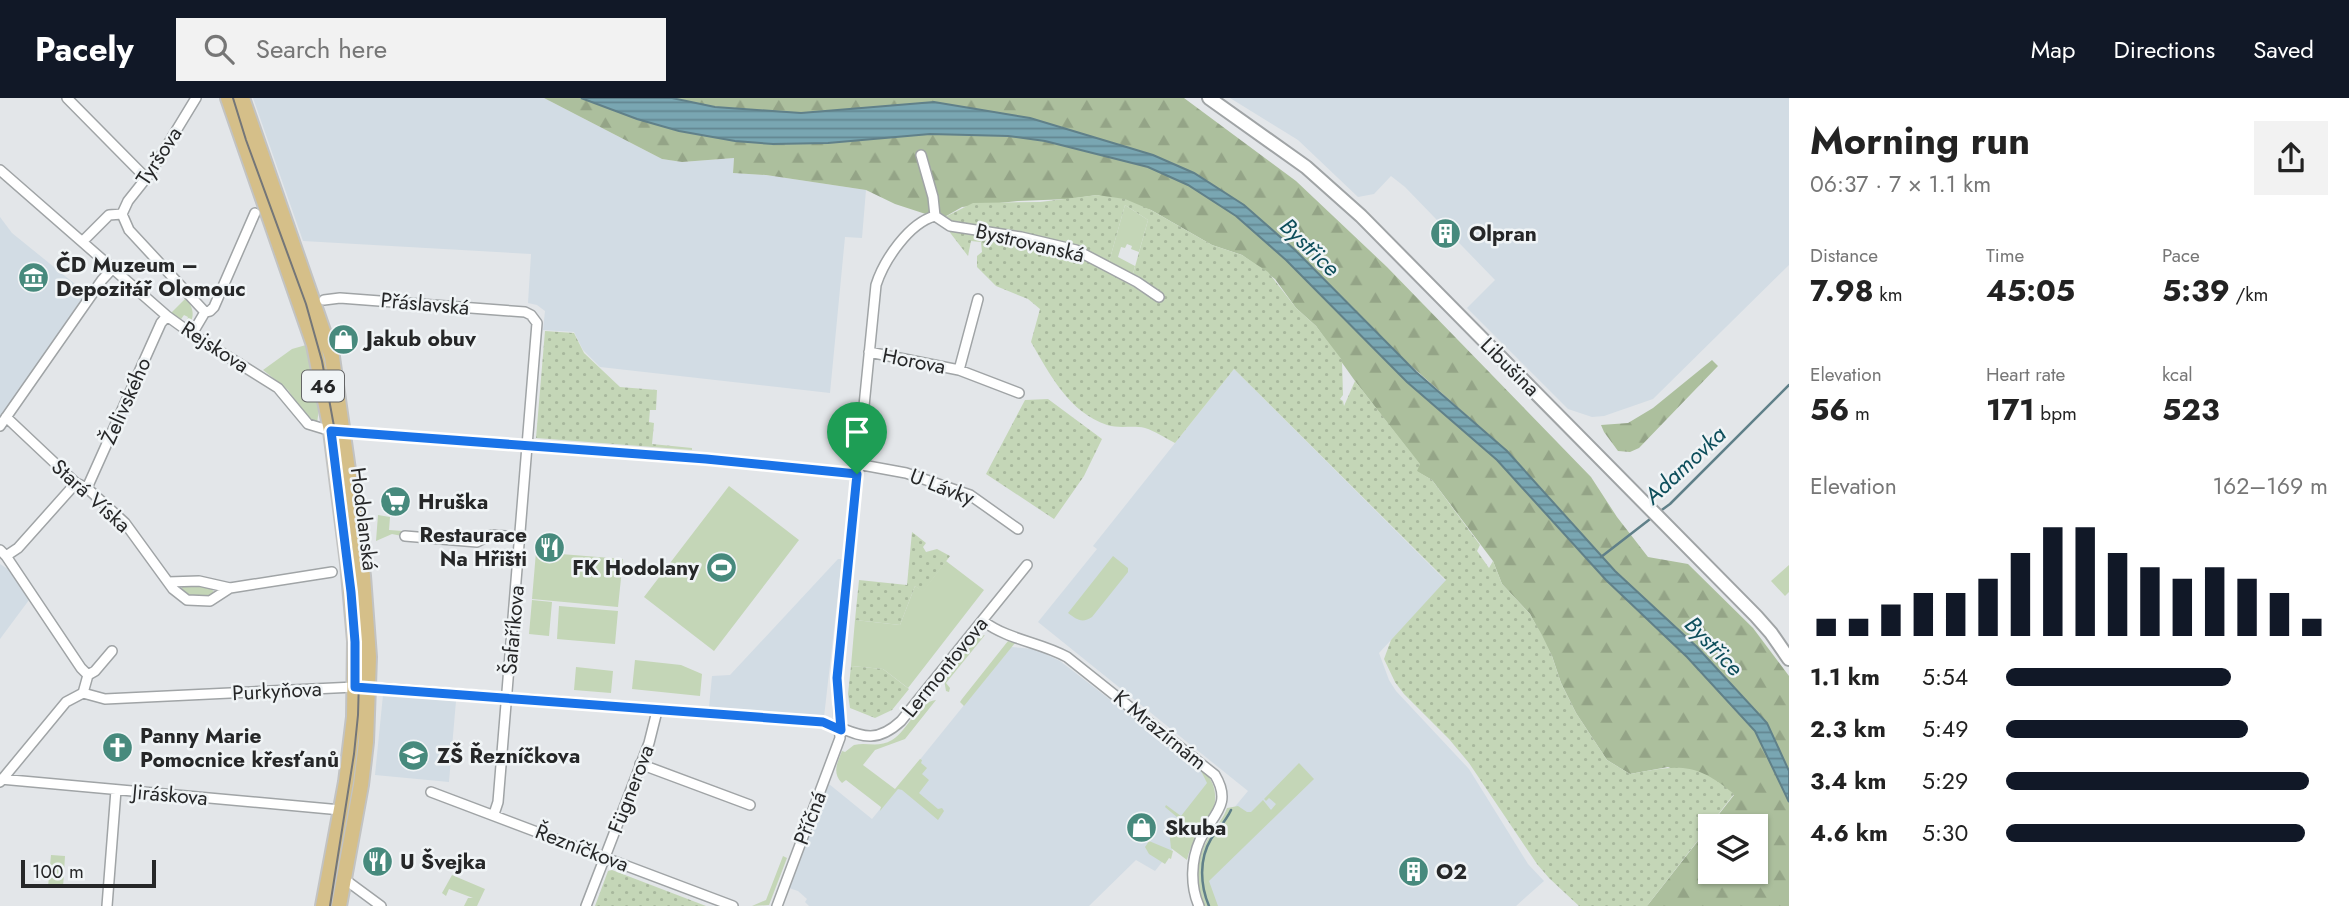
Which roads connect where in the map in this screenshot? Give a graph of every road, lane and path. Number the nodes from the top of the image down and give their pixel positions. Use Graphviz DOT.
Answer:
graph roads {
  1 [pos="68,98"];
  2 [pos="196,98"];
  3 [pos="228,98"];
  4 [pos="242,98"];
  5 [pos="1209,98"];
  6 [pos="921,155"];
  7 [pos="0,170"];
  8 [pos="146,178"];
  9 [pos="255,213"];
  10 [pos="122,214"];
  11 [pos="934,216"];
  12 [pos="83,241"];
  13 [pos="114,267"];
  14 [pos="1159,297"];
  15 [pos="978,299"];
  16 [pos="324,300"];
  17 [pos="205,312"];
  18 [pos="527,313"];
  19 [pos="167,316"];
  20 [pos="192,334"];
  21 [pos="869,352"];
  22 [pos="959,370"];
  23 [pos="1019,393"];
  24 [pos="6,417"];
  25 [pos="0,426"];
  26 [pos="337,431"];
  27 [pos="528,445"];
  28 [pos="857,469"];
  29 [pos="76,483"];
  30 [pos="87,488"];
  31 [pos="1018,529"];
  32 [pos="405,536"];
  33 [pos="520,537"];
  34 [pos="3,553"];
  35 [pos="1027,565"];
  36 [pos="332,572"];
  37 [pos="168,582"];
  38 [pos="230,588"];
  39 [pos="983,621"];
  40 [pos="112,651"];
  41 [pos="1789,659"];
  42 [pos="88,675"];
  43 [pos="362,687"];
  44 [pos="83,693"];
  45 [pos="507,699"];
  46 [pos="657,711"];
  47 [pos="841,730"];
  48 [pos="640,764"];
  49 [pos="1,780"];
  50 [pos="116,790"];
  51 [pos="431,792"];
  52 [pos="750,805"];
  53 [pos="341,810"];
  54 [pos="494,814"];
  55 [pos="605,857"];
  56 [pos="328,875"];
  57 [pos="343,878"];
  58 [pos="107,906"];
  59 [pos="323,906"];
  60 [pos="339,906"];
  61 [pos="381,906"];
  62 [pos="586,906"];
  63 [pos="733,906"];
  64 [pos="777,906"];
  65 [pos="1199,906"];
  1 -- 8 [label="street"];
  2 -- 8 [label="street, Tyršova"];
  3 -- 26 [label="main road, 46"];
  4 -- 26 [label="main road"];
  5 -- 41 [label="street, Libušina"];
  6 -- 11 [label="street"];
  7 -- 12 [label="street, Rejskova"];
  8 -- 10 [label="street, Tyršova"];
  9 -- 17 [label="street"];
  10 -- 12 [label="street, Tyršova"];
  10 -- 17 [label="street"];
  11 -- 14 [label="street, Bystrovanská"];
  11 -- 21 [label="street"];
  12 -- 13 [label="street, Rejskova"];
  13 -- 19 [label="street, Rejskova"];
  13 -- 24 [label="street"];
  15 -- 22 [label="street, Horova"];
  16 -- 18 [label="street, Přáslavská"];
  17 -- 20 [label="street"];
  18 -- 27 [label="street, Šafaříkova"];
  19 -- 20 [label="street, Rejskova"];
  19 -- 30 [label="street, Želivského"];
  20 -- 26 [label="street, Rejskova"];
  21 -- 22 [label="street, Horova"];
  21 -- 28 [label="street"];
  22 -- 23 [label="street, Horova"];
  24 -- 25 [label="street"];
  24 -- 29 [label="street, Stará Víska"];
  26 -- 27 [label="street, U Lávky"];
  26 -- 43 [label="main road"];
  27 -- 28 [label="street, U Lávky"];
  27 -- 33 [label="street, Šafaříkova"];
  28 -- 31 [label="street, U Lávky"];
  28 -- 47 [label="street"];
  29 -- 30 [label="street, Stará Víska"];
  29 -- 34 [label="street"];
  30 -- 37 [label="street, Stará Víska"];
  32 -- 33 [label="street"];
  33 -- 45 [label="street, Šafaříkova"];
  34 -- 42 [label="street"];
  35 -- 39 [label="street, Lermontovova"];
  36 -- 38 [label="street, Stará Víska"];
  37 -- 38 [label="street, Stará Víska"];
  37 -- 38 [label="street, Stará Víska"];
  39 -- 47 [label="street, Lermontovova"];
  39 -- 65 [label="street, K Mrazírnám"];
  40 -- 42 [label="street"];
  42 -- 44 [label="street"];
  43 -- 44 [label="street, Purkyňova"];
  43 -- 45 [label="street, Purkyňova"];
  43 -- 53 [label="main road"];
  43 -- 57 [label="main road"];
  44 -- 49 [label="street"];
  45 -- 46 [label="street, Purkyňova"];
  45 -- 54 [label="street, Šafaříkova"];
  46 -- 47 [label="street, Purkyňova"];
  46 -- 48 [label="street, Fügnerova"];
  47 -- 64 [label="street, Příčná"];
  48 -- 52 [label="street"];
  48 -- 55 [label="street, Fügnerova"];
  49 -- 50 [label="street, Jiráskova"];
  50 -- 53 [label="street, Jiráskova"];
  50 -- 58 [label="street"];
  51 -- 54 [label="street, Řezníčkova"];
  53 -- 56 [label="main road"];
  54 -- 55 [label="street, Řezníčkova"];
  55 -- 62 [label="street, Fügnerova"];
  55 -- 63 [label="street, Řezníčkova"];
  56 -- 57 [label="street"];
  56 -- 59 [label="main road"];
  57 -- 60 [label="main road"];
  57 -- 61 [label="street"];
}
